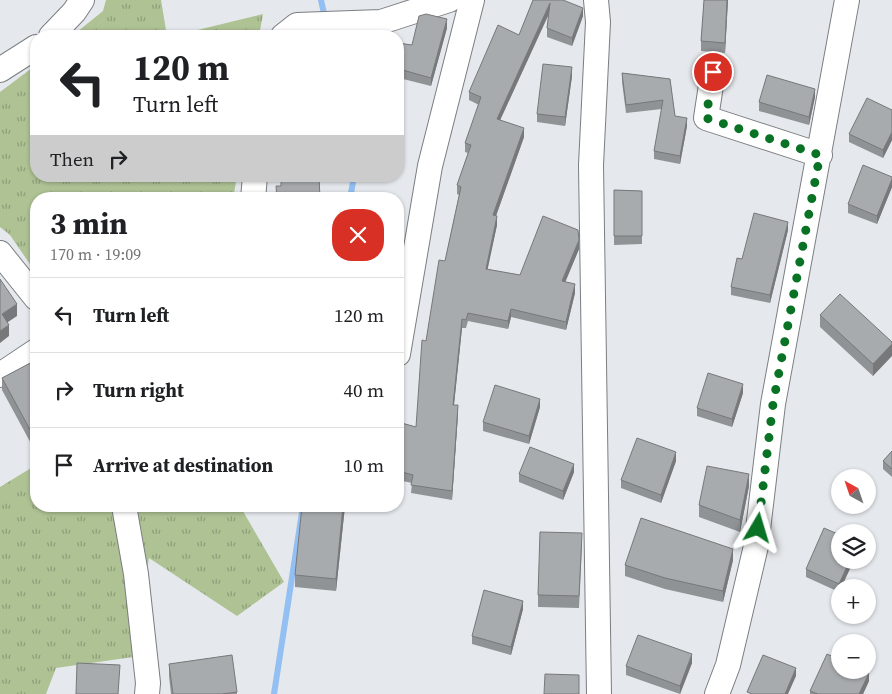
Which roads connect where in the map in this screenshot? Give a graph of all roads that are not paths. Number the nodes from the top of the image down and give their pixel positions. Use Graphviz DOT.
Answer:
graph roads {
  1 [pos="82,0"];
  2 [pos="449,0"];
  3 [pos="472,0"];
  4 [pos="596,0"];
  5 [pos="847,0"];
  6 [pos="58,30"];
  7 [pos="289,30"];
  8 [pos="30,50"];
  9 [pos="0,70"];
  10 [pos="713,72"];
  11 [pos="820,155"];
  12 [pos="0,253"];
  13 [pos="30,290"];
  14 [pos="404,319"];
  15 [pos="30,355"];
  16 [pos="0,375"];
  17 [pos="125,512"];
  18 [pos="147,694"];
  19 [pos="599,694"];
  20 [pos="717,694"];
  1 -- 6 [label="street"];
  2 -- 7 [label="street"];
  3 -- 14 [label="street"];
  4 -- 19 [label="street"];
  5 -- 11 [label="street"];
  8 -- 9 [label="street"];
  10 -- 11 [label="street"];
  11 -- 20 [label="street"];
  12 -- 13 [label="street"];
  15 -- 16 [label="street"];
  17 -- 18 [label="street"];
}
